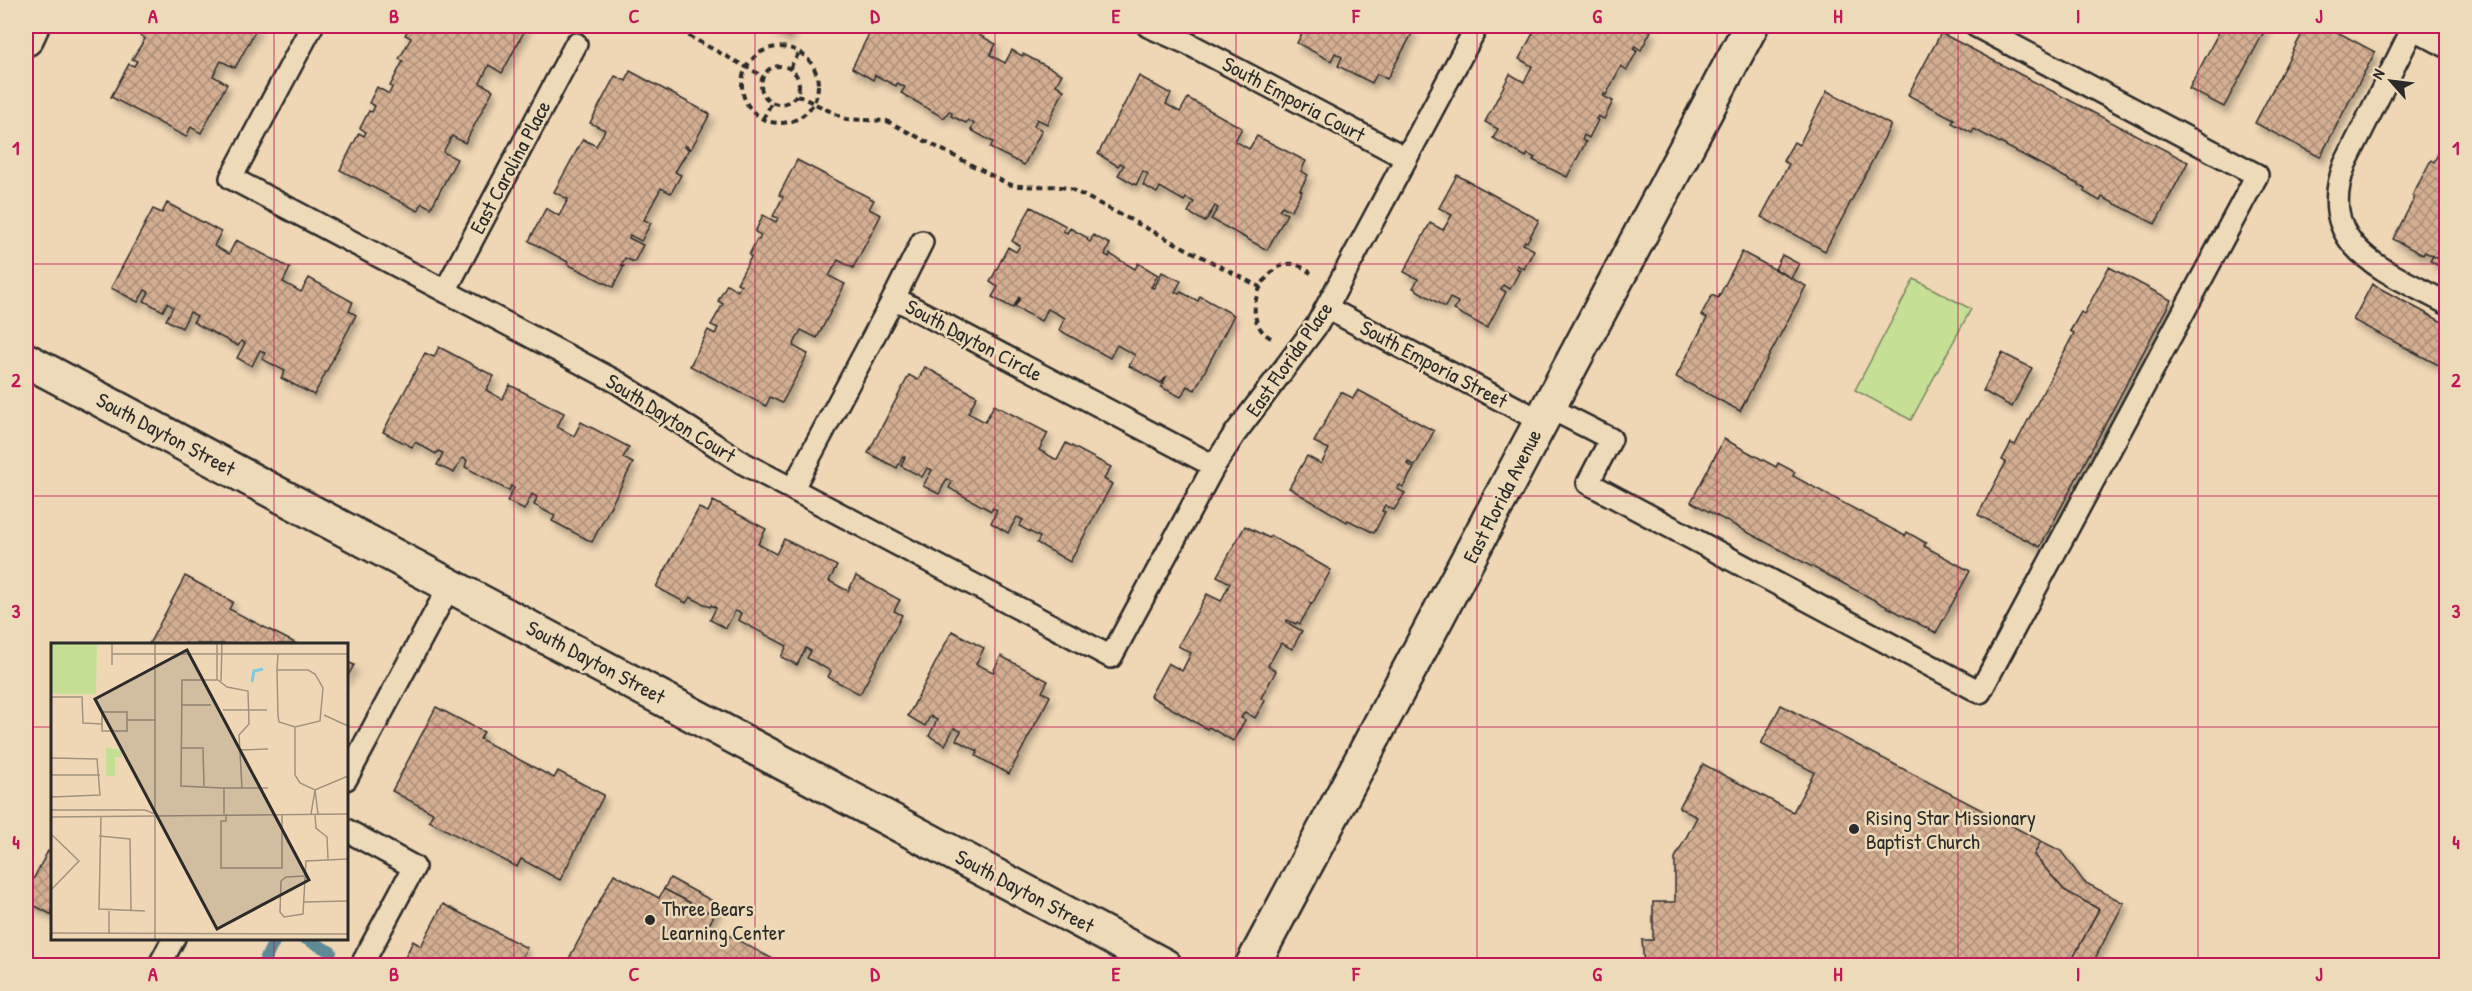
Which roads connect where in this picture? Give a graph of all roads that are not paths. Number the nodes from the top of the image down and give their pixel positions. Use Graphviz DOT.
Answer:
graph roads {
  1 [pos="33,26"];
  2 [pos="312,26"];
  3 [pos="1148,26"];
  4 [pos="1477,26"];
  5 [pos="1751,26"];
  6 [pos="1976,26"];
  7 [pos="2410,27"];
  8 [pos="26,39"];
  9 [pos="576,44"];
  10 [pos="2446,46"];
  11 [pos="1406,158"];
  12 [pos="922,242"];
  13 [pos="445,291"];
  14 [pos="894,298"];
  15 [pos="2446,303"];
  16 [pos="1327,308"];
  17 [pos="26,360"];
  18 [pos="1544,414"];
  19 [pos="1214,466"];
  20 [pos="793,488"];
  21 [pos="450,585"];
  22 [pos="1111,657"];
  23 [pos="348,775"];
  24 [pos="348,831"];
  25 [pos="173,940"];
  26 [pos="159,966"];
  27 [pos="361,966"];
  28 [pos="1165,966"];
  29 [pos="1252,966"];
  1 -- 8 [label="street"];
  2 -- 13 [label="lane, South Dayton Court"];
  3 -- 11 [label="lane, South Emporia Court"];
  4 -- 11 [label="lane, East Florida Place"];
  5 -- 18 [label="street, East Florida Avenue"];
  6 -- 18 [label="lane, South Emporia Street"];
  7 -- 10 [label="lane"];
  7 -- 15 [label="lane"];
  9 -- 13 [label="lane, East Carolina Place"];
  11 -- 16 [label="lane, East Florida Place"];
  12 -- 14 [label="lane"];
  13 -- 20 [label="lane, South Dayton Court"];
  14 -- 19 [label="lane, South Dayton Circle"];
  14 -- 20 [label="lane, South Dayton Circle"];
  16 -- 18 [label="lane, South Emporia Street"];
  16 -- 19 [label="lane, East Florida Place"];
  17 -- 21 [label="street, South Dayton Street"];
  18 -- 29 [label="street, East Florida Avenue"];
  19 -- 22 [label="lane, East Florida Place"];
  20 -- 22 [label="lane, South Dayton Court"];
  21 -- 23 [label="lane"];
  21 -- 28 [label="street, South Dayton Street"];
  24 -- 27 [label="lane"];
  25 -- 26 [label="lane"];
}
